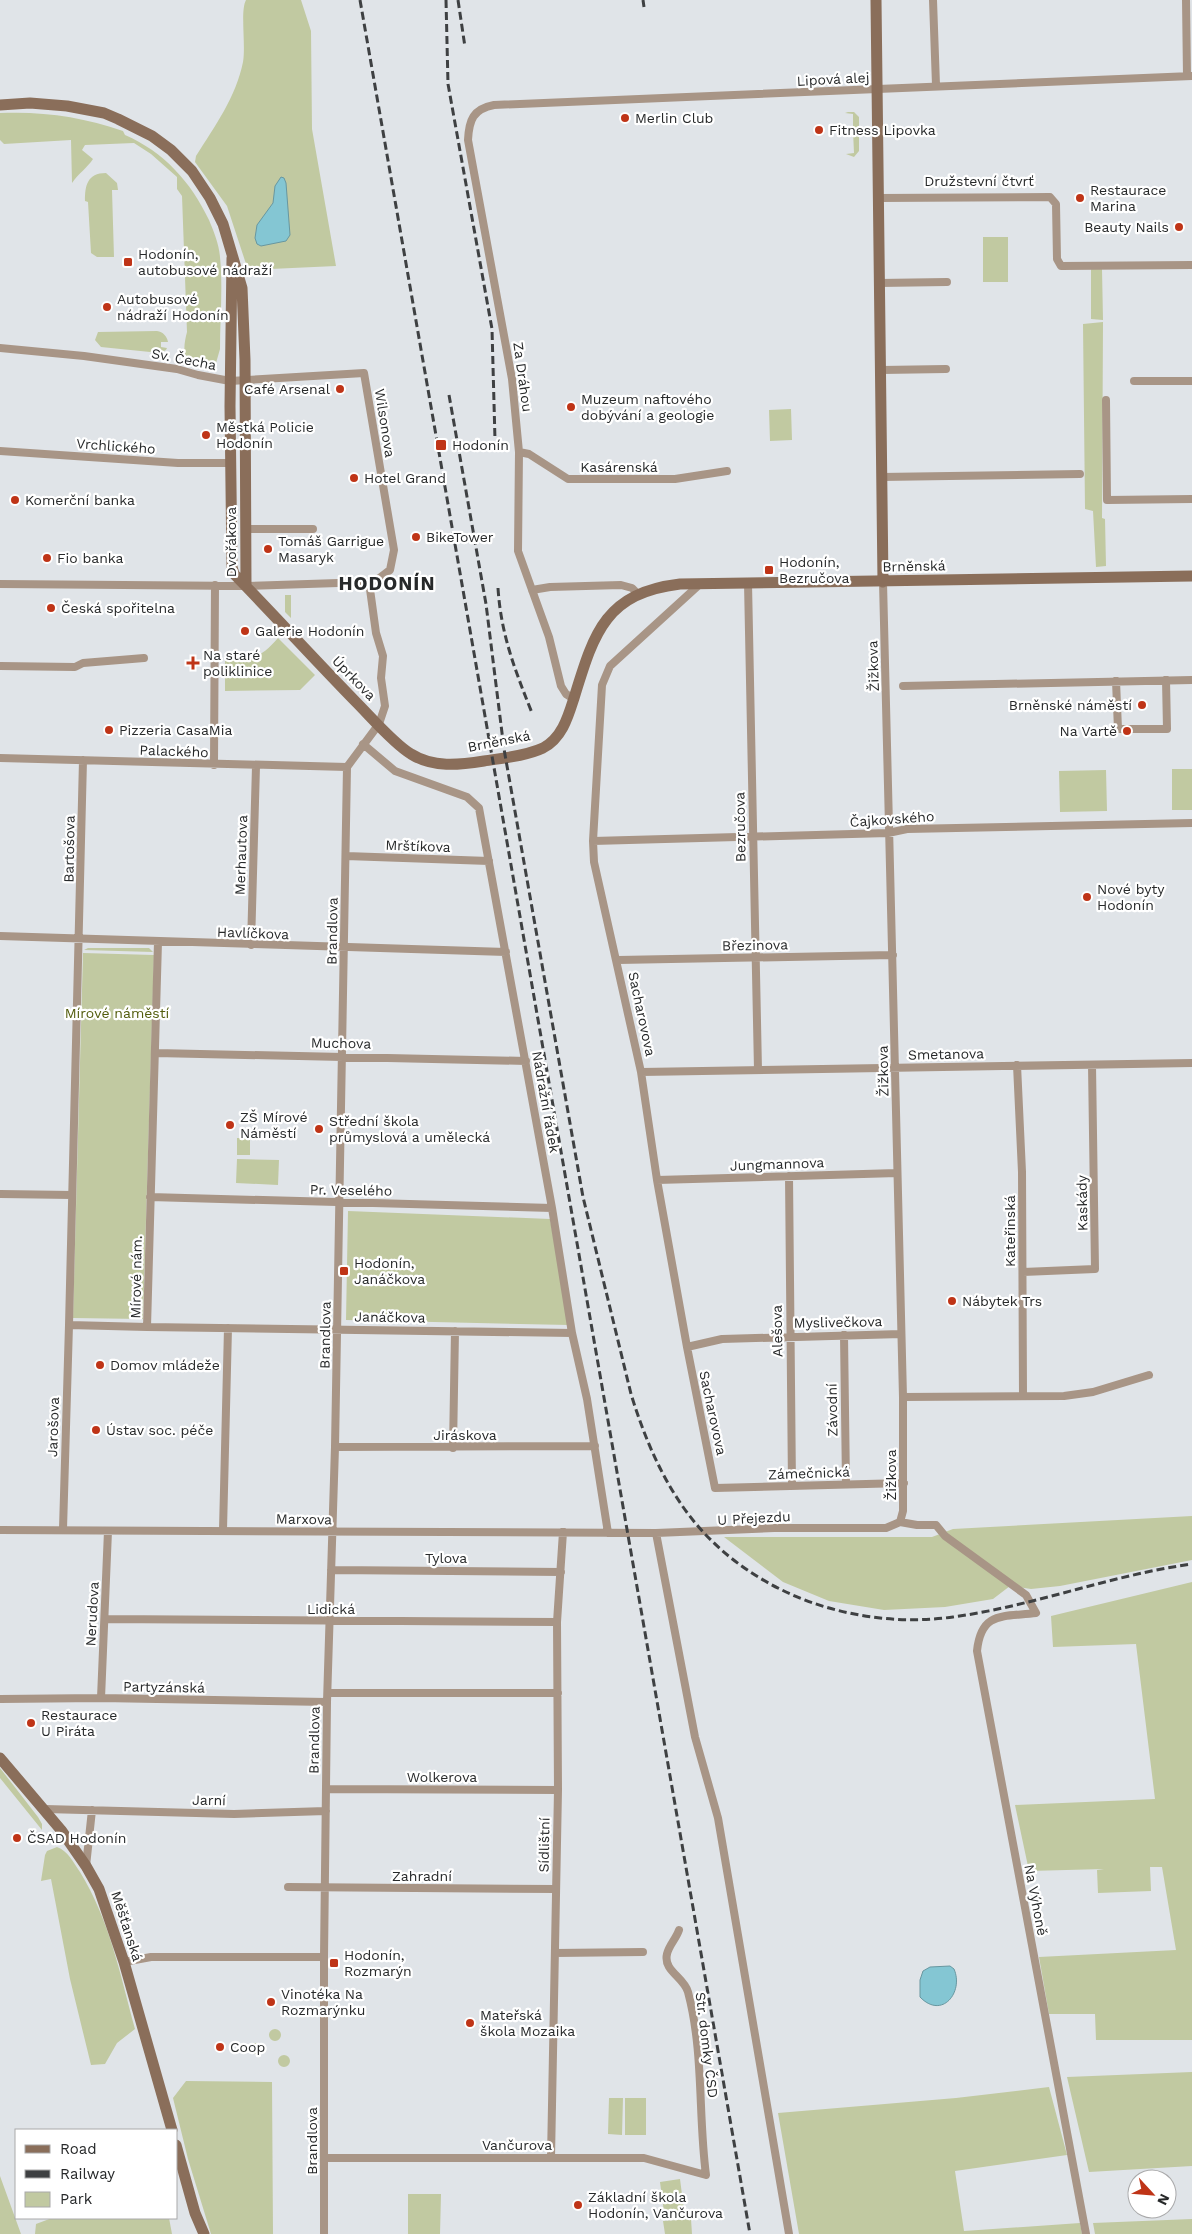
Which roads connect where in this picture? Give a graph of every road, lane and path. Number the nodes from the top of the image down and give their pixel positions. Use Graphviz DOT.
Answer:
graph roads {
  1 [pos="876,0"];
  2 [pos="933,0"];
  3 [pos="1186,0"];
  4 [pos="1189,31"];
  5 [pos="1190,76"];
  6 [pos="936,85"];
  7 [pos="876,89"];
  8 [pos="0,105"];
  9 [pos="476,111"];
  10 [pos="879,198"];
  11 [pos="232,258"];
  12 [pos="1191,265"];
  13 [pos="947,282"];
  14 [pos="879,283"];
  15 [pos="0,348"];
  16 [pos="946,369"];
  17 [pos="882,370"];
  18 [pos="364,373"];
  19 [pos="1192,380"];
  20 [pos="230,381"];
  21 [pos="245,381"];
  22 [pos="1134,381"];
  23 [pos="1106,400"];
  24 [pos="0,451"];
  25 [pos="519,452"];
  26 [pos="231,463"];
  27 [pos="727,472"];
  28 [pos="1080,474"];
  29 [pos="881,477"];
  30 [pos="1192,499"];
  31 [pos="246,529"];
  32 [pos="313,529"];
  33 [pos="1192,576"];
  34 [pos="369,582"];
  35 [pos="883,582"];
  36 [pos="748,583"];
  37 [pos="0,584"];
  38 [pos="700,584"];
  39 [pos="215,585"];
  40 [pos="246,586"];
  41 [pos="532,590"];
  42 [pos="638,594"];
  43 [pos="144,658"];
  44 [pos="0,666"];
  45 [pos="1166,680"];
  46 [pos="1192,680"];
  47 [pos="1116,681"];
  48 [pos="902,686"];
  49 [pos="574,699"];
  50 [pos="379,724"];
  51 [pos="364,744"];
  52 [pos="0,758"];
  53 [pos="83,760"];
  54 [pos="214,765"];
  55 [pos="256,766"];
  56 [pos="347,767"];
  57 [pos="1192,823"];
  58 [pos="888,833"];
  59 [pos="752,838"];
  60 [pos="593,841"];
  61 [pos="346,856"];
  62 [pos="489,861"];
  63 [pos="0,936"];
  64 [pos="79,938"];
  65 [pos="158,942"];
  66 [pos="251,946"];
  67 [pos="344,948"];
  68 [pos="506,952"];
  69 [pos="893,955"];
  70 [pos="756,958"];
  71 [pos="618,960"];
  72 [pos="156,1053"];
  73 [pos="342,1055"];
  74 [pos="526,1061"];
  75 [pos="1192,1064"];
  76 [pos="1016,1065"];
  77 [pos="1092,1065"];
  78 [pos="895,1067"];
  79 [pos="758,1070"];
  80 [pos="641,1072"];
  81 [pos="897,1173"];
  82 [pos="789,1176"];
  83 [pos="657,1180"];
  84 [pos="0,1194"];
  85 [pos="72,1195"];
  86 [pos="150,1197"];
  87 [pos="340,1202"];
  88 [pos="552,1208"];
  89 [pos="1023,1272"];
  90 [pos="69,1325"];
  91 [pos="148,1327"];
  92 [pos="228,1328"];
  93 [pos="337,1329"];
  94 [pos="455,1331"];
  95 [pos="572,1333"];
  96 [pos="901,1334"];
  97 [pos="844,1335"];
  98 [pos="790,1336"];
  99 [pos="686,1347"];
  100 [pos="1149,1375"];
  101 [pos="1023,1396"];
  102 [pos="902,1397"];
  103 [pos="595,1446"];
  104 [pos="335,1447"];
  105 [pos="453,1448"];
  106 [pos="904,1483"];
  107 [pos="846,1484"];
  108 [pos="792,1486"];
  109 [pos="715,1488"];
  110 [pos="900,1522"];
  111 [pos="63,1529"];
  112 [pos="0,1530"];
  113 [pos="108,1530"];
  114 [pos="223,1530"];
  115 [pos="332,1531"];
  116 [pos="563,1532"];
  117 [pos="608,1533"];
  118 [pos="656,1534"];
  119 [pos="331,1570"];
  120 [pos="561,1572"];
  121 [pos="105,1619"];
  122 [pos="330,1622"];
  123 [pos="557,1622"];
  124 [pos="328,1693"];
  125 [pos="558,1693"];
  126 [pos="101,1698"];
  127 [pos="0,1699"];
  128 [pos="327,1702"];
  129 [pos="0,1758"];
  130 [pos="326,1789"];
  131 [pos="558,1790"];
  132 [pos="45,1809"];
  133 [pos="92,1810"];
  134 [pos="326,1811"];
  135 [pos="86,1866"];
  136 [pos="288,1887"];
  137 [pos="325,1888"];
  138 [pos="556,1889"];
  139 [pos="679,1930"];
  140 [pos="643,1952"];
  141 [pos="555,1953"];
  142 [pos="324,1957"];
  143 [pos="124,1962"];
  144 [pos="172,2129"];
  145 [pos="178,2152"];
  146 [pos="325,2158"];
  147 [pos="551,2158"];
  148 [pos="706,2175"];
  149 [pos="204,2234"];
  150 [pos="324,2234"];
  151 [pos="790,2234"];
  152 [pos="1086,2234"];
  1 -- 7 [label="main road"];
  2 -- 6 [label="street"];
  3 -- 4 [label="street"];
  4 -- 5 [label="street"];
  5 -- 6 [label="street, Lipová alej"];
  6 -- 7 [label="street, Lipová alej"];
  7 -- 9 [label="street, Lipová alej"];
  7 -- 10 [label="main road"];
  8 -- 11 [label="main road, Dvořákova"];
  9 -- 25 [label="street, Za Dráhou"];
  10 -- 12 [label="street, Družstevní čtvrť"];
  10 -- 14 [label="main road"];
  11 -- 20 [label="main road, Dvořákova"];
  11 -- 21 [label="main road, Dvořákova"];
  13 -- 14 [label="street"];
  14 -- 17 [label="main road"];
  15 -- 20 [label="street, Sv. Čecha"];
  16 -- 17 [label="street"];
  17 -- 29 [label="main road"];
  18 -- 21 [label="street, Sv. Čecha"];
  18 -- 34 [label="street, Wilsonova"];
  19 -- 22 [label="street"];
  20 -- 21 [label="street, Sv. Čecha"];
  20 -- 26 [label="main road, Dvořákova"];
  21 -- 31 [label="main road, Dvořákova"];
  23 -- 30 [label="street"];
  24 -- 26 [label="street, Vrchlického"];
  25 -- 27 [label="street, Kasárenská"];
  25 -- 41 [label="street, Za Dráhou"];
  26 -- 40 [label="main road, Dvořákova"];
  28 -- 29 [label="street"];
  29 -- 35 [label="main road"];
  31 -- 32 [label="street"];
  31 -- 40 [label="main road, Dvořákova"];
  33 -- 35 [label="main road, Brněnská"];
  34 -- 40 [label="street"];
  34 -- 50 [label="street"];
  35 -- 36 [label="main road, Brněnská"];
  35 -- 58 [label="street, Žižkova"];
  36 -- 38 [label="main road, Brněnská"];
  36 -- 59 [label="street, Bezručova"];
  37 -- 39 [label="street"];
  38 -- 42 [label="main road, Brněnská"];
  38 -- 60 [label="street, Sacharovova"];
  39 -- 40 [label="street"];
  39 -- 54 [label="street"];
  40 -- 50 [label="main road, Úprkova"];
  41 -- 42 [label="street"];
  41 -- 49 [label="street, Za Dráhou"];
  42 -- 49 [label="main road, Brněnská"];
  43 -- 44 [label="street"];
  45 -- 46 [label="street"];
  45 -- 47 [label="street"];
  45 -- 47 [label="street"];
  47 -- 48 [label="street"];
  49 -- 50 [label="main road, Brněnská"];
  50 -- 51 [label="street"];
  51 -- 56 [label="street"];
  51 -- 62 [label="street, Nádražní řádek"];
  52 -- 53 [label="street, Palackého"];
  53 -- 54 [label="street, Palackého"];
  53 -- 64 [label="street, Bartošova"];
  54 -- 55 [label="street, Palackého"];
  55 -- 56 [label="street, Palackého"];
  55 -- 66 [label="street, Merhautova"];
  56 -- 61 [label="street, Brandlova"];
  57 -- 58 [label="street, Čajkovského"];
  58 -- 59 [label="street, Čajkovského"];
  58 -- 69 [label="street, Žižkova"];
  59 -- 60 [label="street, Čajkovského"];
  59 -- 70 [label="street, Bezručova"];
  60 -- 71 [label="street, Sacharovova"];
  61 -- 62 [label="street, Mrštíkova"];
  61 -- 67 [label="street, Brandlova"];
  62 -- 68 [label="street, Nádražní řádek"];
  63 -- 64 [label="street, Havlíčkova"];
  64 -- 65 [label="street, Havlíčkova"];
  64 -- 85 [label="street"];
  65 -- 66 [label="street, Havlíčkova"];
  65 -- 72 [label="street, Mírové nám."];
  66 -- 67 [label="street, Havlíčkova"];
  67 -- 68 [label="street, Havlíčkova"];
  67 -- 73 [label="street, Brandlova"];
  68 -- 74 [label="street, Nádražní řádek"];
  69 -- 70 [label="street, Březinova"];
  69 -- 78 [label="street, Žižkova"];
  70 -- 71 [label="street, Březinova"];
  70 -- 79 [label="street, Bezručova"];
  71 -- 80 [label="street, Sacharovova"];
  72 -- 73 [label="street, Muchova"];
  72 -- 86 [label="street, Mírové nám."];
  73 -- 74 [label="street, Muchova"];
  73 -- 87 [label="street, Brandlova"];
  74 -- 88 [label="street, Nádražní řádek"];
  75 -- 77 [label="street, Smetanova"];
  76 -- 77 [label="street, Smetanova"];
  76 -- 78 [label="street, Smetanova"];
  76 -- 89 [label="street, Kateřinská"];
  77 -- 89 [label="street, Kaskády"];
  78 -- 79 [label="street, Smetanova"];
  78 -- 81 [label="street, Žižkova"];
  79 -- 80 [label="street, Smetanova"];
  80 -- 83 [label="street, Sacharovova"];
  81 -- 82 [label="street, Jungmannova"];
  81 -- 96 [label="street, Žižkova"];
  82 -- 83 [label="street, Jungmannova"];
  82 -- 98 [label="street, Alešova"];
  83 -- 99 [label="street, Sacharovova"];
  84 -- 85 [label="street"];
  85 -- 90 [label="street"];
  86 -- 87 [label="street, Pr. Veselého"];
  86 -- 91 [label="street, Mírové nám."];
  87 -- 88 [label="street, Pr. Veselého"];
  87 -- 93 [label="street, Brandlova"];
  88 -- 95 [label="street, Nádražní řádek"];
  89 -- 101 [label="street, Kateřinská"];
  90 -- 91 [label="street, Mírové nám."];
  90 -- 111 [label="street, Jarošova"];
  91 -- 92 [label="street, Janáčkova"];
  92 -- 93 [label="street, Janáčkova"];
  92 -- 114 [label="street"];
  93 -- 94 [label="street, Janáčkova"];
  93 -- 104 [label="street, Brandlova"];
  94 -- 95 [label="street, Janáčkova"];
  94 -- 105 [label="street"];
  95 -- 103 [label="street, Nádražní řádek"];
  96 -- 97 [label="street, Myslivečkova"];
  96 -- 102 [label="street, Žižkova"];
  97 -- 98 [label="street, Myslivečkova"];
  97 -- 107 [label="street, Závodní"];
  98 -- 99 [label="street, Myslivečkova"];
  98 -- 108 [label="street, Alešova"];
  99 -- 109 [label="street, Sacharovova"];
  100 -- 101 [label="street"];
  101 -- 102 [label="street"];
  102 -- 106 [label="street, Žižkova"];
  103 -- 105 [label="street, Jiráskova"];
  103 -- 117 [label="street, Nádražní řádek"];
  104 -- 105 [label="street, Jiráskova"];
  104 -- 115 [label="street, Brandlova"];
  106 -- 107 [label="street, Zámečnická"];
  106 -- 110 [label="street, Žižkova"];
  107 -- 108 [label="street, Zámečnická"];
  108 -- 109 [label="street, Zámečnická"];
  110 -- 118 [label="street, U Přejezdu"];
  110 -- 152 [label="street, Na Výhoně"];
  111 -- 112 [label="street, Marxova"];
  111 -- 113 [label="street, Marxova"];
  113 -- 114 [label="street, Marxova"];
  113 -- 121 [label="street, Nerudova"];
  114 -- 115 [label="street, Marxova"];
  115 -- 116 [label="street, Marxova"];
  115 -- 119 [label="street, Brandlova"];
  116 -- 117 [label="street, Marxova"];
  116 -- 120 [label="street, Sídlištní"];
  117 -- 118 [label="street, U Přejezdu"];
  118 -- 151 [label="street"];
  119 -- 120 [label="street, Tylova"];
  119 -- 122 [label="street, Brandlova"];
  120 -- 123 [label="street, Sídlištní"];
  121 -- 122 [label="street, Lidická"];
  121 -- 126 [label="street, Nerudova"];
  122 -- 123 [label="street, Lidická"];
  122 -- 124 [label="street, Brandlova"];
  123 -- 125 [label="street, Sídlištní"];
  124 -- 125 [label="street"];
  124 -- 128 [label="street, Brandlova"];
  125 -- 131 [label="street, Sídlištní"];
  126 -- 127 [label="street, Partyzánská"];
  126 -- 128 [label="street, Partyzánská"];
  128 -- 130 [label="street, Brandlova"];
  129 -- 132 [label="main road, Měšťanská"];
  130 -- 131 [label="street, Wolkerova"];
  130 -- 134 [label="street, Brandlova"];
  131 -- 138 [label="street, Sídlištní"];
  132 -- 133 [label="street, Jarní"];
  132 -- 135 [label="main road, Měšťanská"];
  133 -- 134 [label="street, Jarní"];
  133 -- 135 [label="street"];
  134 -- 137 [label="street, Brandlova"];
  135 -- 143 [label="main road, Měšťanská"];
  136 -- 137 [label="street, Zahradní"];
  137 -- 138 [label="street, Zahradní"];
  137 -- 142 [label="street, Brandlova"];
  138 -- 141 [label="street, Sídlištní"];
  139 -- 148 [label="street, Str. domky ČSD"];
  140 -- 141 [label="street"];
  141 -- 147 [label="street, Sídlištní"];
  142 -- 143 [label="street"];
  142 -- 146 [label="street, Brandlova"];
  143 -- 144 [label="main road, Měšťanská"];
  145 -- 149 [label="main road"];
  146 -- 147 [label="street, Vančurova"];
  146 -- 150 [label="street, Brandlova"];
  147 -- 148 [label="street, Vančurova"];
}
